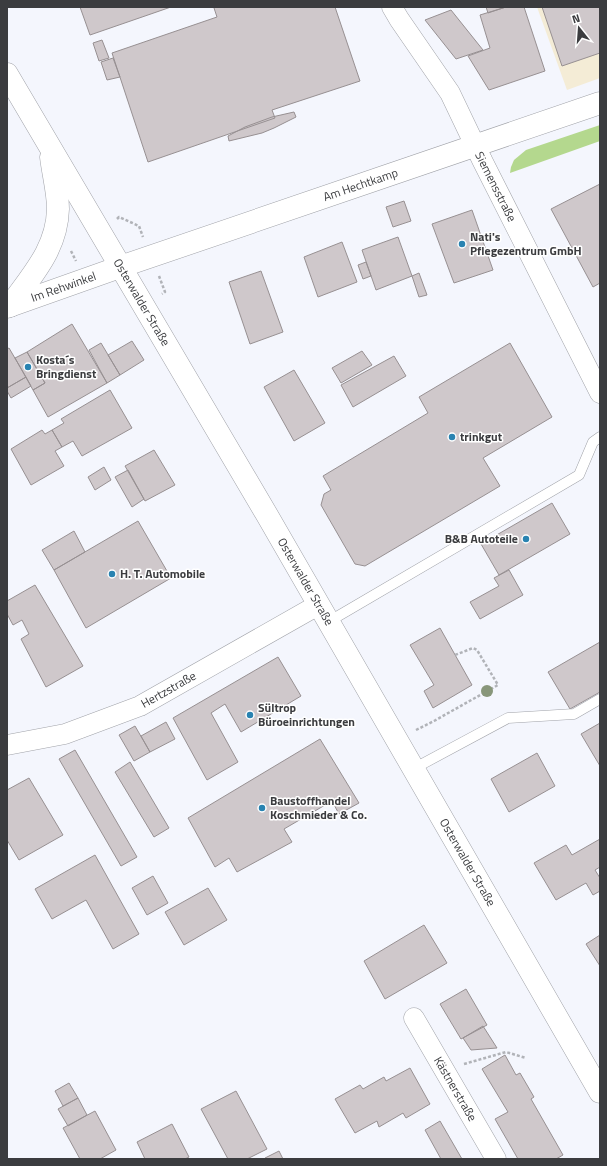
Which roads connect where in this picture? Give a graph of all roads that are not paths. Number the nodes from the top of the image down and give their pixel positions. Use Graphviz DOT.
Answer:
graph roads {
  1 [pos="392,7"];
  2 [pos="7,74"];
  3 [pos="600,103"];
  4 [pos="49,146"];
  5 [pos="476,146"];
  6 [pos="120,267"];
  7 [pos="9,307"];
  8 [pos="600,393"];
  9 [pos="600,437"];
  10 [pos="323,613"];
  11 [pos="600,699"];
  12 [pos="7,745"];
  13 [pos="413,768"];
  14 [pos="414,1018"];
  15 [pos="600,1092"];
  16 [pos="496,1159"];
  1 -- 5 [label="street, Siemensstraße"];
  2 -- 4 [label="street, Osterwalder Straße"];
  3 -- 5 [label="street, Am Hechtkamp"];
  4 -- 6 [label="street, Osterwalder Straße"];
  4 -- 7 [label="street"];
  5 -- 6 [label="street, Am Hechtkamp"];
  5 -- 8 [label="street, Siemensstraße"];
  6 -- 7 [label="street, Im Rehwinkel"];
  6 -- 10 [label="street, Osterwalder Straße"];
  9 -- 10 [label="lane"];
  10 -- 12 [label="street, Hertzstraße"];
  10 -- 13 [label="street, Osterwalder Straße"];
  11 -- 13 [label="lane"];
  13 -- 15 [label="street, Osterwalder Straße"];
  14 -- 16 [label="street, Kästnerstraße"];
}
